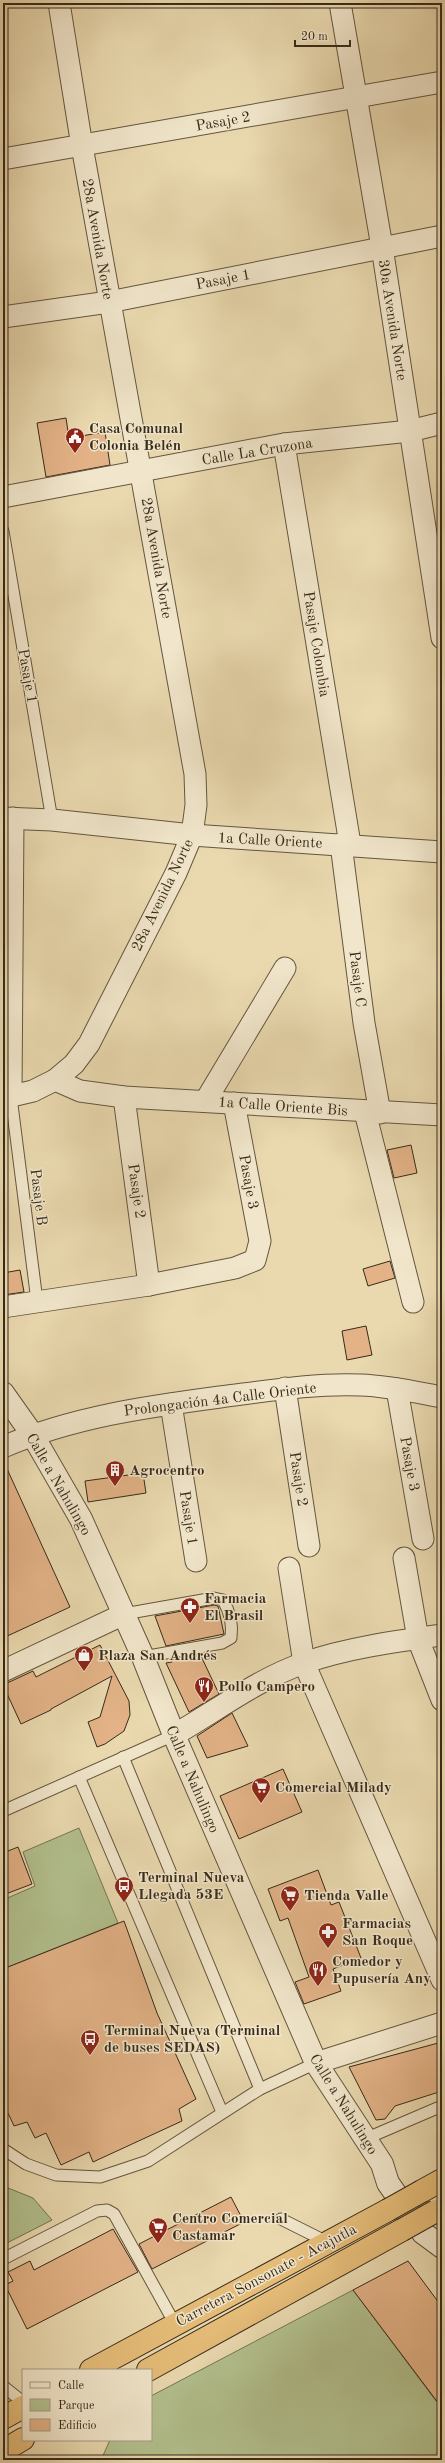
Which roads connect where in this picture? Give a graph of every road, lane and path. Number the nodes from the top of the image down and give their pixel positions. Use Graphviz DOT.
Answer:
graph roads {
  1 [pos="60,3"];
  2 [pos="340,3"];
  3 [pos="442,82"];
  4 [pos="357,98"];
  5 [pos="82,146"];
  6 [pos="3,159"];
  7 [pos="442,236"];
  8 [pos="382,247"];
  9 [pos="109,302"];
  10 [pos="3,318"];
  11 [pos="442,424"];
  12 [pos="410,431"];
  13 [pos="284,444"];
  14 [pos="141,471"];
  15 [pos="3,497"];
  16 [pos="3,531"];
  17 [pos="436,560"];
  18 [pos="442,638"];
  19 [pos="8,818"];
  20 [pos="52,820"];
  21 [pos="192,835"];
  22 [pos="345,844"];
  23 [pos="442,852"];
  24 [pos="286,968"];
  25 [pos="55,1080"];
  26 [pos="124,1096"];
  27 [pos="7,1098"];
  28 [pos="206,1100"];
  29 [pos="234,1103"];
  30 [pos="372,1113"];
  31 [pos="442,1115"];
  32 [pos="149,1285"];
  33 [pos="37,1300"];
  34 [pos="413,1302"];
  35 [pos="3,1307"];
  36 [pos="285,1388"];
  37 [pos="397,1389"];
  38 [pos="3,1393"];
  39 [pos="442,1397"];
  40 [pos="171,1404"];
  41 [pos="32,1434"];
  42 [pos="3,1447"];
  43 [pos="424,1539"];
  44 [pos="309,1546"];
  45 [pos="404,1558"];
  46 [pos="196,1561"];
  47 [pos="289,1568"];
  48 [pos="124,1614"];
  49 [pos="442,1635"];
  50 [pos="418,1639"];
  51 [pos="143,1657"];
  52 [pos="304,1663"];
  53 [pos="3,1671"];
  54 [pos="442,1700"];
  55 [pos="174,1735"];
  56 [pos="123,1757"];
  57 [pos="79,1776"];
  58 [pos="3,1811"];
  59 [pos="442,1980"];
  60 [pos="442,2023"];
  61 [pos="316,2063"];
  62 [pos="260,2089"];
  63 [pos="442,2106"];
  64 [pos="222,2112"];
  65 [pos="365,2139"];
  66 [pos="3,2148"];
  67 [pos="442,2180"];
  68 [pos="439,2209"];
  69 [pos="281,2219"];
  70 [pos="327,2242"];
  71 [pos="441,2246"];
  72 [pos="3,2259"];
  73 [pos="175,2324"];
  74 [pos="93,2369"];
  75 [pos="150,2369"];
  76 [pos="3,2386"];
  77 [pos="22,2401"];
  78 [pos="22,2408"];
  79 [pos="3,2418"];
  80 [pos="22,2440"];
  81 [pos="3,2450"];
  1 -- 5 [label="street, 28a Avenida Norte"];
  2 -- 4 [label="street, 30a Avenida Norte"];
  3 -- 4 [label="street, Pasaje 2"];
  4 -- 5 [label="street, Pasaje 2"];
  4 -- 8 [label="street, 30a Avenida Norte"];
  5 -- 6 [label="street, Pasaje 2"];
  5 -- 9 [label="street, 28a Avenida Norte"];
  7 -- 8 [label="street, Pasaje 1"];
  8 -- 9 [label="street, Pasaje 1"];
  8 -- 12 [label="street, 30a Avenida Norte"];
  9 -- 10 [label="street, Pasaje 1"];
  9 -- 14 [label="street, 28a Avenida Norte"];
  11 -- 12 [label="street, Calle La Cruzona"];
  12 -- 13 [label="street, Calle La Cruzona"];
  12 -- 17 [label="street, 30a Avenida Norte"];
  13 -- 14 [label="street, Calle La Cruzona"];
  13 -- 22 [label="street, Pasaje Colombia"];
  14 -- 15 [label="street, Calle La Cruzona"];
  14 -- 21 [label="street, 28a Avenida Norte"];
  16 -- 20 [label="lane, Pasaje 1"];
  17 -- 18 [label="street, 30a Avenida Norte"];
  19 -- 20 [label="street, 1a Calle Oriente"];
  19 -- 27 [label="street"];
  20 -- 21 [label="street, 1a Calle Oriente"];
  21 -- 22 [label="street, 1a Calle Oriente"];
  21 -- 25 [label="street, 28a Avenida Norte"];
  22 -- 23 [label="street, 1a Calle Oriente"];
  22 -- 30 [label="street, Pasaje C"];
  24 -- 28 [label="street"];
  25 -- 26 [label="street, 1a Calle Oriente Bis"];
  25 -- 27 [label="street, 28a Avenida Norte"];
  26 -- 28 [label="street, 1a Calle Oriente Bis"];
  26 -- 32 [label="street, Pasaje 2"];
  27 -- 33 [label="lane, Pasaje B"];
  28 -- 29 [label="street, 1a Calle Oriente Bis"];
  29 -- 30 [label="street, 1a Calle Oriente Bis"];
  29 -- 32 [label="street, Pasaje 3"];
  30 -- 31 [label="street, 1a Calle Oriente Bis"];
  30 -- 34 [label="street, Pasaje C"];
  32 -- 33 [label="street"];
  33 -- 35 [label="street"];
  36 -- 37 [label="street, Prolongación 4a Calle Oriente"];
  36 -- 40 [label="street, Prolongación 4a Calle Oriente"];
  36 -- 44 [label="street, Pasaje 2"];
  37 -- 39 [label="street, Prolongación 4a Calle Oriente"];
  37 -- 43 [label="street, Pasaje 3"];
  38 -- 41 [label="street, Calle a Nahulingo"];
  40 -- 41 [label="street, Prolongación 4a Calle Oriente"];
  40 -- 46 [label="street, Pasaje 1"];
  41 -- 42 [label="street, Prolongación 4a Calle Oriente"];
  41 -- 48 [label="street, Calle a Nahulingo"];
  45 -- 50 [label="street"];
  47 -- 52 [label="street"];
  48 -- 51 [label="street, Calle a Nahulingo"];
  48 -- 51 [label="lane"];
  48 -- 53 [label="street"];
  49 -- 50 [label="street"];
  50 -- 52 [label="street"];
  50 -- 54 [label="street"];
  51 -- 55 [label="street, Calle a Nahulingo"];
  52 -- 55 [label="street"];
  52 -- 59 [label="street"];
  55 -- 56 [label="lane"];
  55 -- 61 [label="street, Calle a Nahulingo"];
  56 -- 57 [label="lane"];
  56 -- 62 [label="lane"];
  57 -- 58 [label="lane"];
  57 -- 64 [label="lane"];
  60 -- 61 [label="street"];
  61 -- 62 [label="lane"];
  61 -- 65 [label="street, Calle a Nahulingo"];
  62 -- 64 [label="lane"];
  63 -- 65 [label="lane"];
  64 -- 66 [label="lane"];
  65 -- 71 [label="street, Calle a Nahulingo"];
  67 -- 70 [label="highway, Carretera Sonsonate - Acajutla, bridge"];
  68 -- 75 [label="highway, Carretera Sonsonate - Acajutla, bridge"];
  69 -- 70 [label="lane"];
  70 -- 73 [label="highway, Carretera Sonsonate - Acajutla"];
  72 -- 73 [label="lane"];
  73 -- 74 [label="highway, Carretera Sonsonate - Acajutla"];
  76 -- 77 [label="lane"];
  78 -- 79 [label="highway"];
  80 -- 81 [label="highway"];
}
